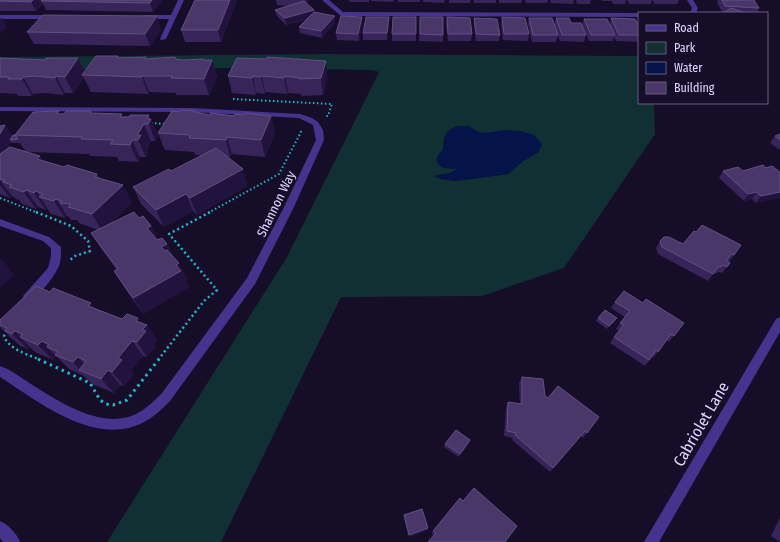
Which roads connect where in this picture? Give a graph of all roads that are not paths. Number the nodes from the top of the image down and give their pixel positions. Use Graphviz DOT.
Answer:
graph roads {
  1 [pos="181,0"];
  2 [pos="326,0"];
  3 [pos="690,0"];
  4 [pos="693,12"];
  5 [pos="638,15"];
  6 [pos="0,17"];
  7 [pos="63,17"];
  8 [pos="134,17"];
  9 [pos="173,17"];
  10 [pos="164,39"];
  11 [pos="0,109"];
  12 [pos="0,222"];
  13 [pos="22,301"];
  14 [pos="780,322"];
  15 [pos="0,371"];
  16 [pos="0,528"];
  17 [pos="13,542"];
  18 [pos="651,542"];
  1 -- 9 [label="street"];
  2 -- 5 [label="street"];
  3 -- 4 [label="street"];
  6 -- 7 [label="street"];
  8 -- 9 [label="street"];
  9 -- 10 [label="street"];
  11 -- 15 [label="street, Shannon Way"];
  12 -- 13 [label="street"];
  14 -- 18 [label="street, Cabriolet Lane"];
  16 -- 17 [label="street"];
}
